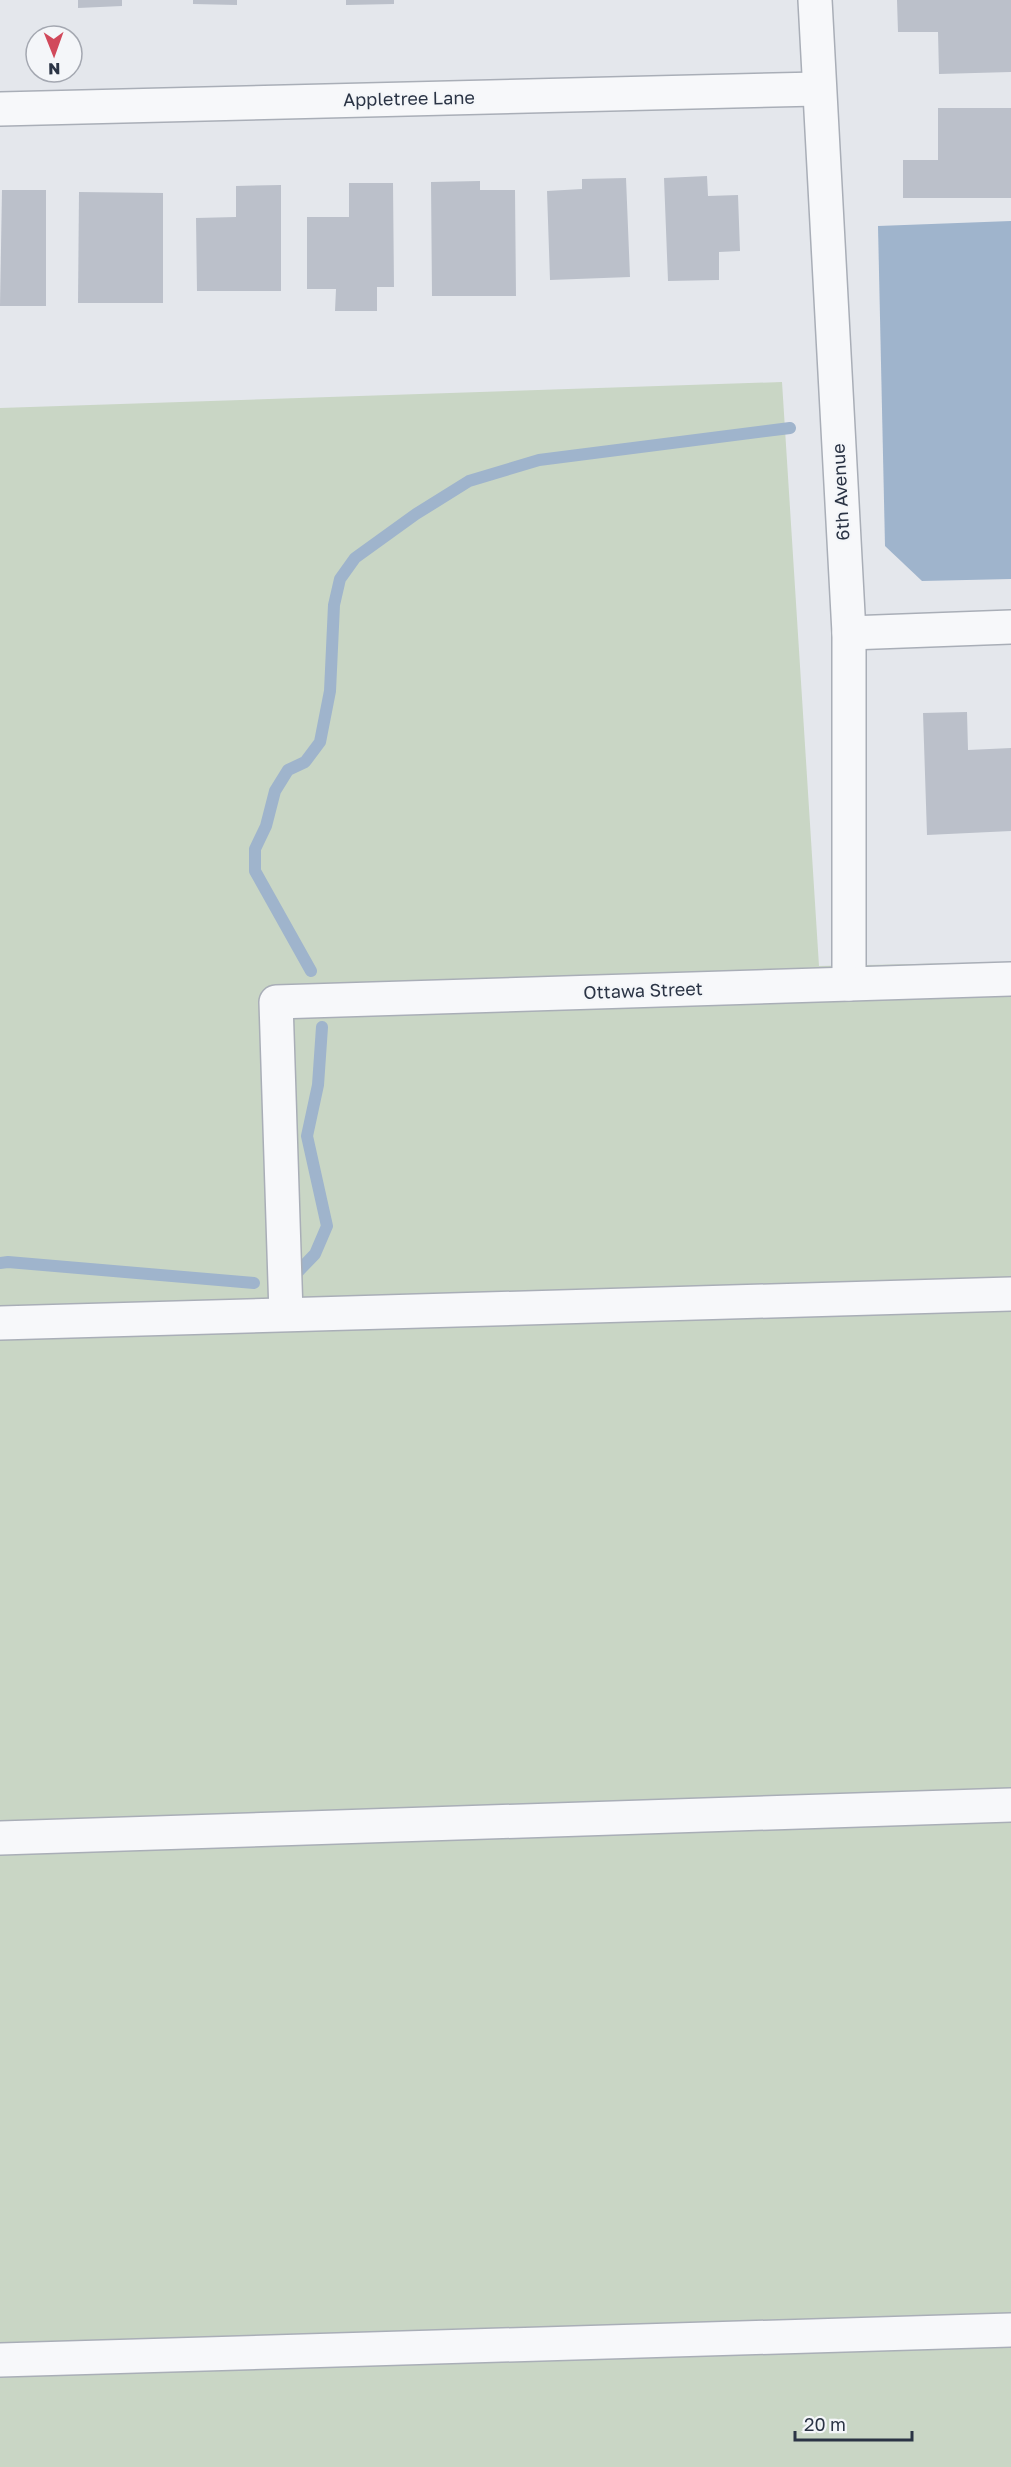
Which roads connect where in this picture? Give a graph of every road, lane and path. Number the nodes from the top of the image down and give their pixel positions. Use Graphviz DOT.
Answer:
graph roads {
  1 [pos="815,0"];
  2 [pos="818,89"];
  3 [pos="0,109"];
  4 [pos="1011,627"];
  5 [pos="849,633"];
  6 [pos="1011,979"];
  7 [pos="849,984"];
  8 [pos="1011,1294"];
  9 [pos="286,1314"];
  10 [pos="0,1323"];
  11 [pos="1011,1805"];
  12 [pos="0,1838"];
  13 [pos="1011,2330"];
  14 [pos="0,2360"];
  1 -- 2 [label="street, 6th Avenue"];
  2 -- 3 [label="street, Appletree Lane"];
  2 -- 5 [label="street, 6th Avenue"];
  4 -- 5 [label="street"];
  5 -- 7 [label="street, 6th Avenue"];
  6 -- 7 [label="street, Ottawa Street"];
  7 -- 9 [label="street, Ottawa Street"];
  8 -- 9 [label="street"];
  9 -- 10 [label="street"];
  11 -- 12 [label="street"];
  13 -- 14 [label="street"];
}
